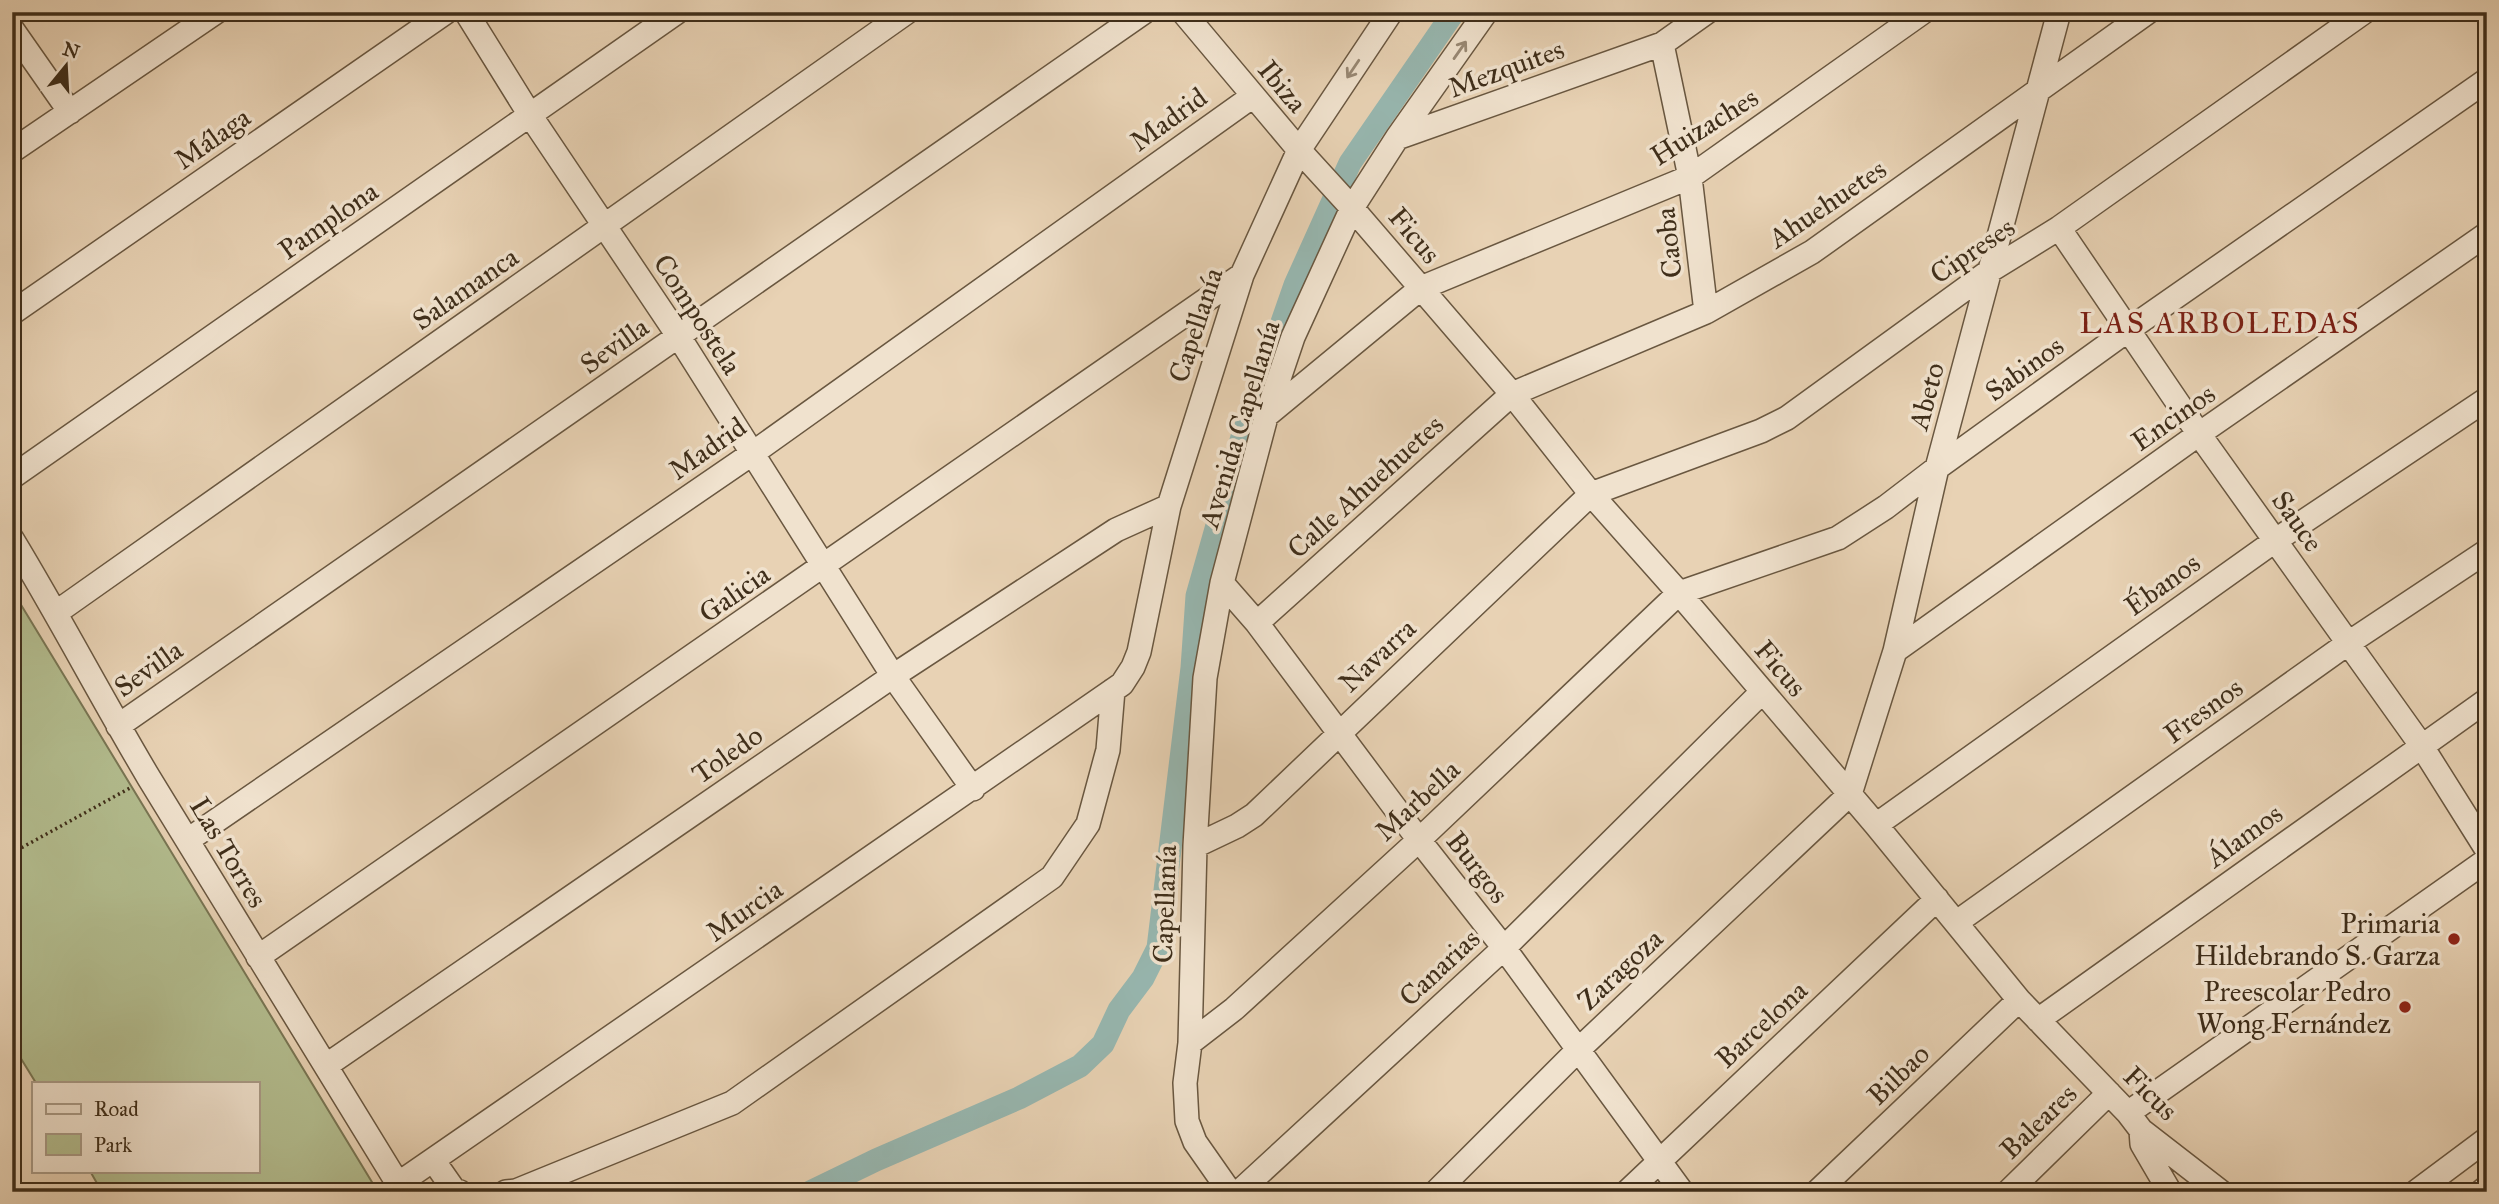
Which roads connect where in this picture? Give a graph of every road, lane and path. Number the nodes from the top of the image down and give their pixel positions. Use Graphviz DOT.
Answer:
graph roads {
  1 [pos="216,12"];
  2 [pos="446,12"];
  3 [pos="466,12"];
  4 [pos="677,12"];
  5 [pos="907,12"];
  6 [pos="1144,12"];
  7 [pos="1183,12"];
  8 [pos="1391,12"];
  9 [pos="1486,12"];
  10 [pos="1707,12"];
  11 [pos="1923,12"];
  12 [pos="2059,12"];
  13 [pos="2148,12"];
  14 [pos="2364,12"];
  15 [pos="12,29"];
  16 [pos="1662,44"];
  17 [pos="2487,80"];
  18 [pos="2040,90"];
  19 [pos="1253,96"];
  20 [pos="70,112"];
  21 [pos="530,115"];
  22 [pos="1397,138"];
  23 [pos="12,151"];
  24 [pos="1305,158"];
  25 [pos="1690,177"];
  26 [pos="1348,203"];
  27 [pos="606,226"];
  28 [pos="2059,228"];
  29 [pos="2487,234"];
  30 [pos="1992,270"];
  31 [pos="1242,275"];
  32 [pos="1421,288"];
  33 [pos="1706,312"];
  34 [pos="12,313"];
  35 [pos="2128,330"];
  36 [pos="679,337"];
  37 [pos="1512,394"];
  38 [pos="2487,398"];
  39 [pos="1266,417"];
  40 [pos="2199,434"];
  41 [pos="753,453"];
  42 [pos="1937,468"];
  43 [pos="12,477"];
  44 [pos="1591,494"];
  45 [pos="1169,506"];
  46 [pos="12,539"];
  47 [pos="2276,540"];
  48 [pos="2487,551"];
  49 [pos="822,568"];
  50 [pos="1222,583"];
  51 [pos="1679,593"];
  52 [pos="57,612"];
  53 [pos="1257,623"];
  54 [pos="2347,644"];
  55 [pos="1895,651"];
  56 [pos="892,676"];
  57 [pos="1117,687"];
  58 [pos="1762,692"];
  59 [pos="2487,700"];
  60 [pos="118,726"];
  61 [pos="1340,732"];
  62 [pos="2421,745"];
  63 [pos="149,778"];
  64 [pos="972,789"];
  65 [pos="1850,794"];
  66 [pos="1877,825"];
  67 [pos="188,839"];
  68 [pos="1419,840"];
  69 [pos="1195,846"];
  70 [pos="2487,850"];
  71 [pos="12,853"];
  72 [pos="2487,860"];
  73 [pos="1937,899"];
  74 [pos="1957,922"];
  75 [pos="1504,948"];
  76 [pos="258,957"];
  77 [pos="2019,1000"];
  78 [pos="2038,1020"];
  79 [pos="1190,1043"];
  80 [pos="1577,1051"];
  81 [pos="327,1065"];
  82 [pos="2109,1093"];
  83 [pos="2134,1122"];
  84 [pos="2487,1139"];
  85 [pos="433,1160"];
  86 [pos="1660,1161"];
  87 [pos="2487,1187"];
  88 [pos="401,1188"];
  89 [pos="460,1192"];
  90 [pos="506,1192"];
  91 [pos="1230,1192"];
  92 [pos="1239,1192"];
  93 [pos="1436,1192"];
  94 [pos="1627,1192"];
  95 [pos="1682,1192"];
  96 [pos="1817,1192"];
  97 [pos="2008,1192"];
  98 [pos="2170,1192"];
  99 [pos="2221,1192"];
  100 [pos="2416,1192"];
  101 [pos="2481,1192"];
  1 -- 20 [label="street"];
  2 -- 34 [label="street, Málaga"];
  3 -- 21 [label="street, Compostela"];
  4 -- 21 [label="street, Pamplona"];
  5 -- 27 [label="street, Salamanca"];
  6 -- 36 [label="street, Sevilla"];
  7 -- 19 [label="street, Ibiza"];
  8 -- 24 [label="street, Capellanía, one-way"];
  22 -- 9 [label="street, one-way"];
  10 -- 16 [label="street, Mezquites"];
  11 -- 25 [label="street, Huizaches"];
  12 -- 18 [label="street, Abeto"];
  13 -- 18 [label="street, Ahuehuetes"];
  14 -- 28 [label="street, Cipreses"];
  15 -- 20 [label="street"];
  16 -- 22 [label="street, Mezquites"];
  16 -- 25 [label="street, Caoba"];
  17 -- 35 [label="street, Sabinos"];
  18 -- 30 [label="street, Abeto"];
  18 -- 33 [label="street, Ahuehuetes"];
  19 -- 24 [label="street, Ibiza"];
  19 -- 41 [label="street, Madrid"];
  20 -- 23 [label="street"];
  21 -- 27 [label="street, Compostela"];
  21 -- 43 [label="street, Pamplona"];
  22 -- 26 [label="street"];
  24 -- 26 [label="street, Ficus"];
  24 -- 31 [label="street, Capellanía"];
  25 -- 32 [label="street, Huizaches"];
  25 -- 33 [label="street, Caoba"];
  26 -- 32 [label="street, Ficus"];
  26 -- 39 [label="street, Avenida Capellanía"];
  27 -- 36 [label="street, Compostela"];
  27 -- 52 [label="street, Salamanca"];
  28 -- 30 [label="street, Cipreses"];
  28 -- 35 [label="street, Sauce"];
  29 -- 40 [label="street, Encinos"];
  30 -- 42 [label="street, Abeto"];
  30 -- 44 [label="street, Cipreses"];
  31 -- 45 [label="street, Capellanía"];
  31 -- 49 [label="street, Galicia"];
  32 -- 37 [label="street, Ficus"];
  32 -- 39 [label="street, Huizaches"];
  33 -- 37 [label="street, Ahuehuetes"];
  35 -- 40 [label="street, Sauce"];
  35 -- 42 [label="street, Sabinos"];
  36 -- 41 [label="street, Compostela"];
  36 -- 60 [label="street, Sevilla"];
  37 -- 44 [label="street, Ficus"];
  37 -- 53 [label="street, Calle Ahuehuetes"];
  38 -- 47 [label="street, Ébanos"];
  39 -- 50 [label="street, Avenida Capellanía"];
  40 -- 47 [label="street, Sauce"];
  40 -- 55 [label="street, Encinos"];
  41 -- 49 [label="street, Compostela"];
  41 -- 67 [label="street, Madrid"];
  42 -- 51 [label="street, Sabinos"];
  42 -- 55 [label="street, Abeto"];
  44 -- 51 [label="street, Ficus"];
  44 -- 61 [label="street, Navarra"];
  45 -- 56 [label="street, Toledo"];
  45 -- 57 [label="street, Capellanía"];
  46 -- 52 [label="street, Las Torres"];
  47 -- 54 [label="street, Sauce"];
  47 -- 66 [label="street, Ébanos"];
  48 -- 54 [label="street, Fresnos"];
  49 -- 56 [label="street, Compostela"];
  49 -- 76 [label="street, Galicia"];
  50 -- 53 [label="street, Burgos"];
  50 -- 69 [label="street, Capellanía"];
  51 -- 58 [label="street, Ficus"];
  51 -- 68 [label="street, Marbella"];
  52 -- 60 [label="street, Las Torres"];
  53 -- 61 [label="street, Burgos"];
  54 -- 62 [label="street, Sauce"];
  54 -- 74 [label="street, Fresnos"];
  55 -- 65 [label="street, Abeto"];
  56 -- 64 [label="street, Compostela"];
  56 -- 81 [label="street, Toledo"];
  57 -- 64 [label="street, Murcia"];
  57 -- 90 [label="street"];
  58 -- 65 [label="street, Ficus"];
  58 -- 75 [label="street, Canarias"];
  59 -- 62 [label="street, Álamos"];
  60 -- 63 [label="street, Las Torres"];
  61 -- 68 [label="street, Burgos"];
  61 -- 69 [label="street, Navarra"];
  62 -- 70 [label="street, Sauce"];
  62 -- 78 [label="street, Álamos"];
  63 -- 67 [label="street, Las Torres"];
  63 -- 71 [label="path"];
  64 -- 85 [label="street, Murcia"];
  65 -- 66 [label="street, Ficus"];
  65 -- 80 [label="street, Zaragoza"];
  66 -- 73 [label="street, Ficus"];
  67 -- 76 [label="street, Las Torres"];
  68 -- 75 [label="street, Burgos"];
  68 -- 79 [label="street, Marbella"];
  69 -- 79 [label="street, Capellanía"];
  72 -- 83 [label="street"];
  73 -- 74 [label="street, Ficus"];
  73 -- 86 [label="street, Barcelona"];
  74 -- 77 [label="street, Ficus"];
  75 -- 80 [label="street, Burgos"];
  75 -- 92 [label="street, Canarias"];
  76 -- 81 [label="street, Las Torres"];
  77 -- 78 [label="street, Ficus"];
  77 -- 96 [label="street, Bilbao"];
  78 -- 82 [label="street, Ficus"];
  79 -- 91 [label="street, Capellanía"];
  80 -- 86 [label="street, Burgos"];
  80 -- 93 [label="street, Zaragoza"];
  81 -- 88 [label="street, Las Torres"];
  82 -- 83 [label="street, Ficus"];
  82 -- 97 [label="street, Baleares"];
  83 -- 98 [label="street"];
  83 -- 99 [label="street, Ficus"];
  84 -- 100 [label="street"];
  85 -- 88 [label="street, Murcia"];
  85 -- 89 [label="street"];
  86 -- 94 [label="street, Barcelona"];
  86 -- 95 [label="street, Burgos"];
  87 -- 101 [label="street"];
}
